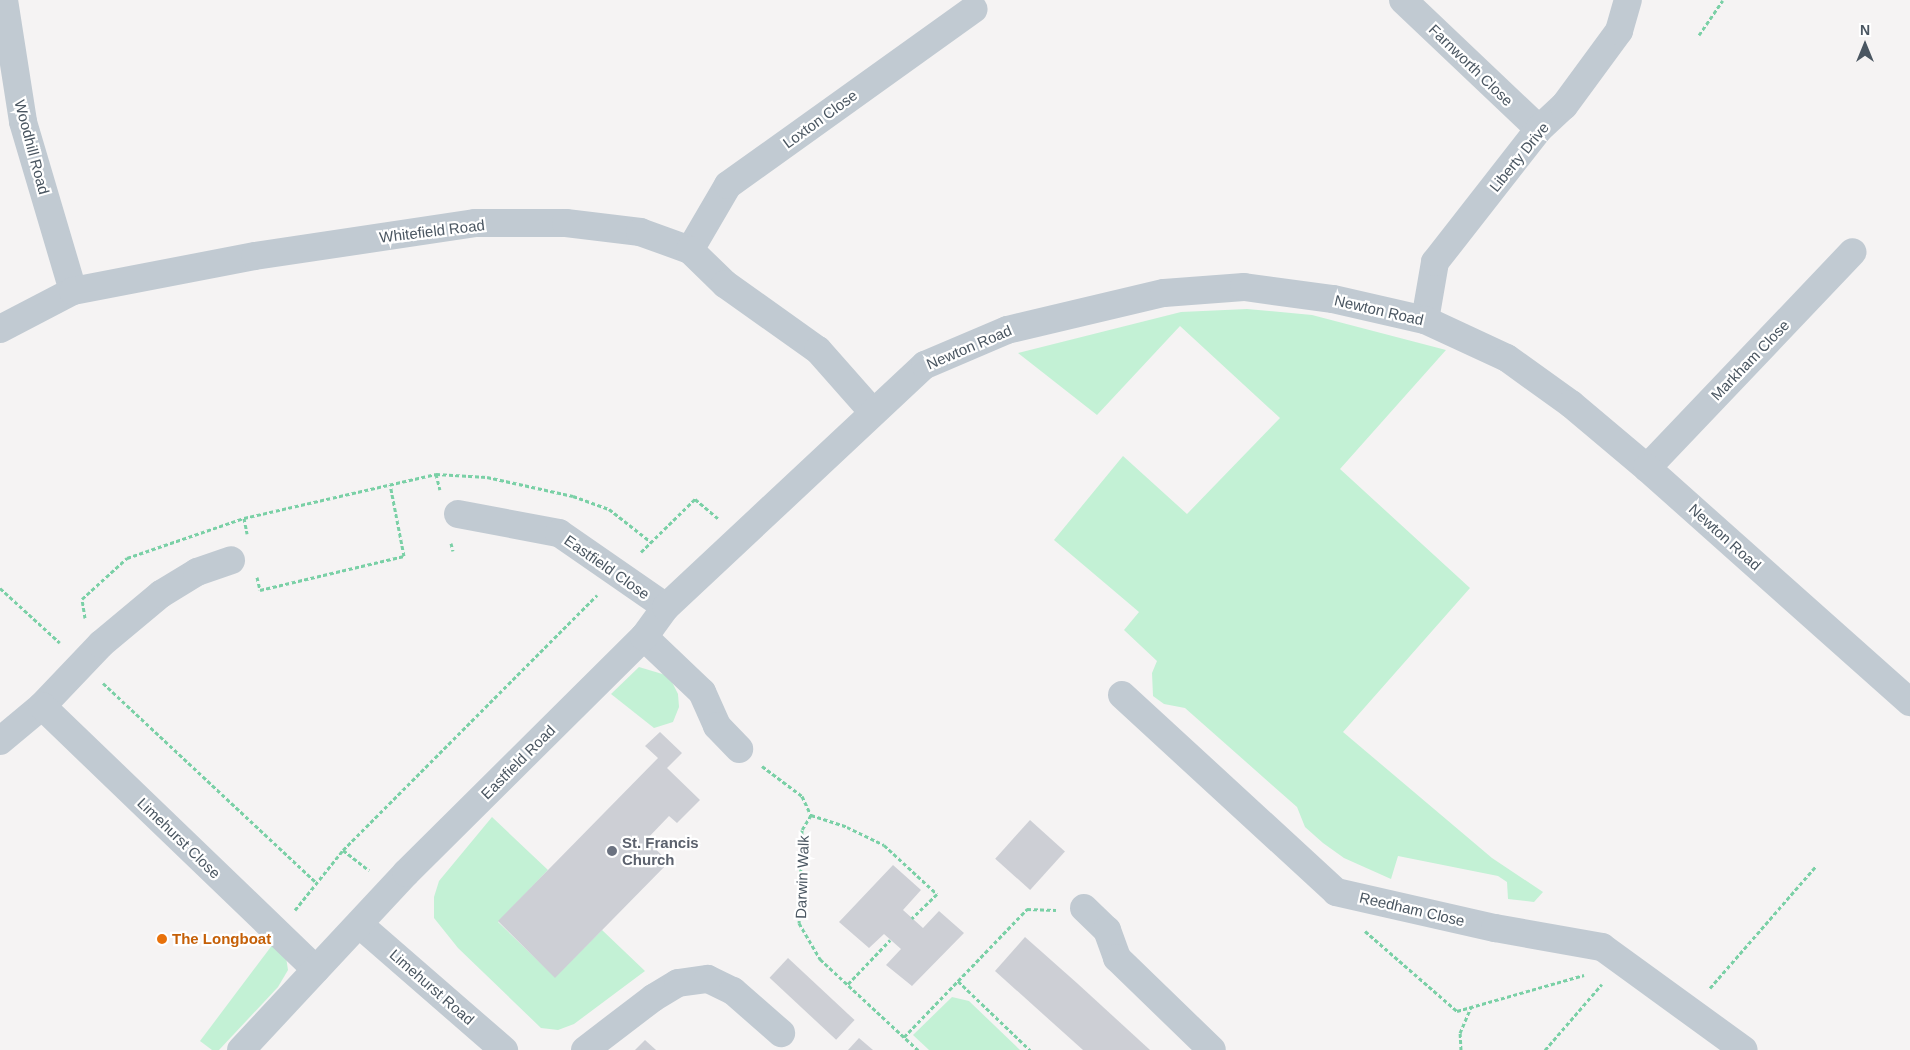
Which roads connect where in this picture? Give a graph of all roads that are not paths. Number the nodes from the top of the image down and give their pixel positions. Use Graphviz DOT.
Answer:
graph roads {
  1 [pos="4,0"];
  2 [pos="1403,0"];
  3 [pos="1628,0"];
  4 [pos="974,9"];
  5 [pos="1539,130"];
  6 [pos="690,250"];
  7 [pos="1852,252"];
  8 [pos="73,291"];
  9 [pos="1425,320"];
  10 [pos="0,329"];
  11 [pos="872,411"];
  12 [pos="1647,468"];
  13 [pos="800,481"];
  14 [pos="458,514"];
  15 [pos="231,560"];
  16 [pos="666,607"];
  17 [pos="644,637"];
  18 [pos="1122,695"];
  19 [pos="1910,702"];
  20 [pos="42,706"];
  21 [pos="0,741"];
  22 [pos="739,749"];
  23 [pos="1084,908"];
  24 [pos="360,925"];
  25 [pos="316,970"];
  26 [pos="782,1033"];
  27 [pos="240,1050"];
  28 [pos="504,1050"];
  29 [pos="585,1050"];
  30 [pos="1212,1050"];
  31 [pos="1744,1050"];
  1 -- 8 [label="street, Woodhill Road"];
  2 -- 5 [label="street, Farnworth Close"];
  3 -- 5 [label="street, Liberty Drive"];
  4 -- 6 [label="street, Loxton Close"];
  5 -- 9 [label="street, Liberty Drive"];
  6 -- 8 [label="street, Whitefield Road"];
  6 -- 11 [label="street, Whitefield Road"];
  7 -- 12 [label="street, Markham Close"];
  8 -- 10 [label="street, Whitefield Road"];
  9 -- 11 [label="street, Newton Road"];
  9 -- 12 [label="street, Newton Road"];
  11 -- 13 [label="street, Newton Road"];
  12 -- 19 [label="street, Newton Road"];
  13 -- 16 [label="street, Eastfield Road"];
  14 -- 16 [label="street, Eastfield Close"];
  15 -- 20 [label="street"];
  16 -- 17 [label="street, Eastfield Road"];
  17 -- 22 [label="street"];
  17 -- 24 [label="street, Eastfield Road"];
  18 -- 31 [label="street, Reedham Close"];
  20 -- 21 [label="street"];
  20 -- 25 [label="street, Limehurst Close"];
  23 -- 30 [label="street"];
  24 -- 25 [label="street, Eastfield Road"];
  24 -- 28 [label="street, Limehurst Road"];
  25 -- 27 [label="street, Eastfield Road"];
  26 -- 29 [label="street"];
}
